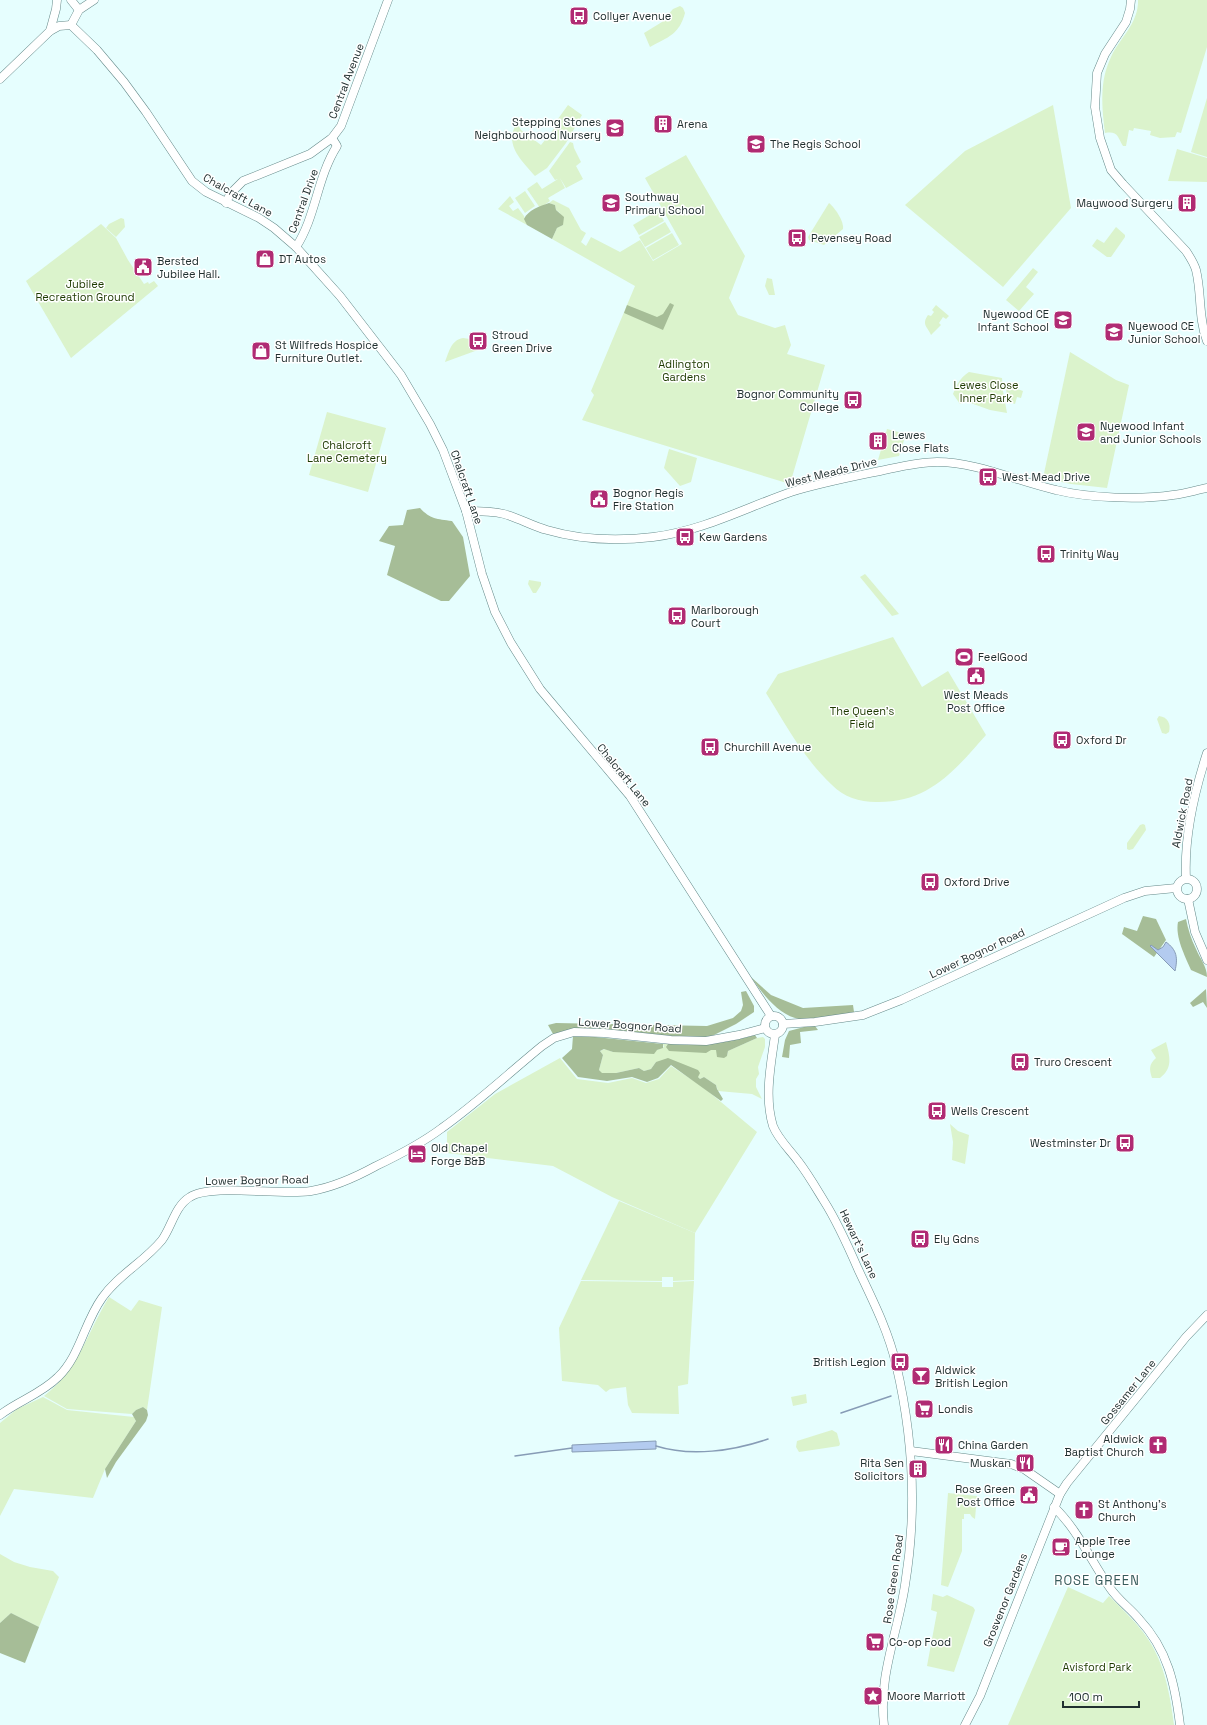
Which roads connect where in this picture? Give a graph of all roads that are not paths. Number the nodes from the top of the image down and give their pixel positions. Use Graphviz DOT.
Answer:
graph roads {
  1 [pos="57,0"];
  2 [pos="71,0"];
  3 [pos="94,0"];
  4 [pos="388,0"];
  5 [pos="1131,0"];
  6 [pos="79,10"];
  7 [pos="71,25"];
  8 [pos="50,31"];
  9 [pos="0,79"];
  10 [pos="332,138"];
  11 [pos="328,154"];
  12 [pos="226,203"];
  13 [pos="296,247"];
  14 [pos="1207,341"];
  15 [pos="1207,488"];
  16 [pos="466,511"];
  17 [pos="1207,753"];
  18 [pos="1186,878"];
  19 [pos="1176,888"];
  20 [pos="1188,899"];
  21 [pos="1207,960"];
  22 [pos="771,1016"];
  23 [pos="783,1024"];
  24 [pos="765,1028"];
  25 [pos="775,1035"];
  26 [pos="1207,1315"];
  27 [pos="0,1415"];
  28 [pos="911,1451"];
  29 [pos="1067,1483"];
  30 [pos="1060,1494"];
  31 [pos="1054,1507"];
  32 [pos="884,1725"];
  33 [pos="965,1725"];
  34 [pos="1180,1725"];
  1 -- 8 [label="street"];
  2 -- 6 [label="street"];
  3 -- 6 [label="street"];
  4 -- 10 [label="street, Central Avenue"];
  5 -- 14 [label="street"];
  6 -- 7 [label="street"];
  7 -- 8 [label="street"];
  7 -- 12 [label="street, Chalcraft Lane"];
  8 -- 9 [label="street"];
  10 -- 11 [label="street, Central Avenue"];
  10 -- 11 [label="street, Central Drive"];
  11 -- 12 [label="street, Central Avenue"];
  11 -- 13 [label="street, Central Drive"];
  12 -- 13 [label="street, Chalcraft Lane"];
  13 -- 16 [label="street, Chalcraft Lane"];
  15 -- 16 [label="street, West Meads Drive"];
  16 -- 22 [label="street, Chalcraft Lane"];
  17 -- 18 [label="street, Aldwick Road"];
  18 -- 19 [label="street"];
  18 -- 20 [label="street"];
  19 -- 20 [label="street"];
  19 -- 23 [label="street, Lower Bognor Road"];
  20 -- 21 [label="street"];
  22 -- 23 [label="street"];
  22 -- 24 [label="street"];
  23 -- 25 [label="street"];
  24 -- 25 [label="street"];
  24 -- 27 [label="street, Lower Bognor Road"];
  25 -- 28 [label="street, Hewart's Lane"];
  26 -- 29 [label="street, Gossamer Lane"];
  28 -- 30 [label="street"];
  28 -- 32 [label="street, Rose Green Road"];
  29 -- 30 [label="street, Grosvenor Gardens"];
  30 -- 31 [label="street, Grosvenor Gardens"];
  31 -- 33 [label="street, Grosvenor Gardens"];
  31 -- 34 [label="street"];
}
